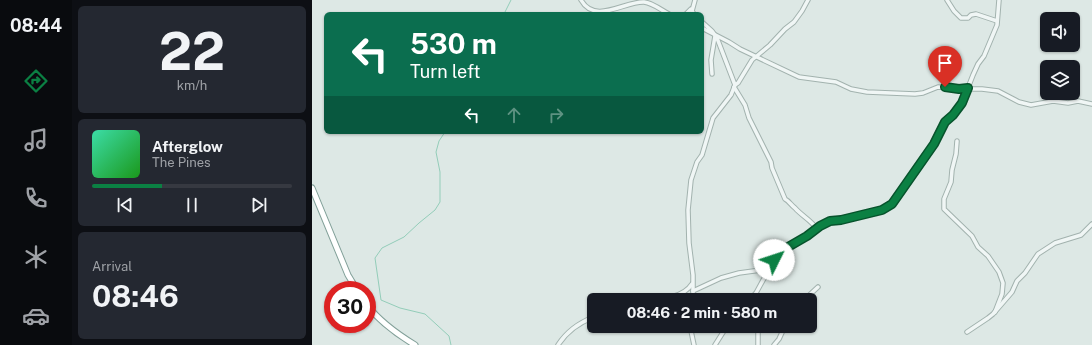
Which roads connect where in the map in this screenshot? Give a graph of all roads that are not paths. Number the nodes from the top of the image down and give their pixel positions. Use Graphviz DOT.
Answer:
graph roads {
  1 [pos="581,0"];
  2 [pos="695,0"];
  3 [pos="808,0"];
  4 [pos="947,0"];
  5 [pos="998,0"];
  6 [pos="692,8"];
  7 [pos="666,12"];
  8 [pos="688,12"];
  9 [pos="693,12"];
  10 [pos="997,21"];
  11 [pos="704,24"];
  12 [pos="704,29"];
  13 [pos="715,35"];
  14 [pos="756,57"];
  15 [pos="712,74"];
  16 [pos="734,86"];
  17 [pos="968,88"];
  18 [pos="1092,104"];
  19 [pos="957,141"];
  20 [pos="312,188"];
  21 [pos="1092,224"];
  22 [pos="817,229"];
  23 [pos="769,268"];
  24 [pos="352,281"];
  25 [pos="693,283"];
  26 [pos="818,287"];
  27 [pos="693,291"];
  28 [pos="681,293"];
  29 [pos="756,293"];
  30 [pos="812,293"];
  31 [pos="994,312"];
  32 [pos="376,315"];
  33 [pos="587,320"];
  34 [pos="967,332"];
  35 [pos="691,333"];
  36 [pos="723,333"];
  37 [pos="758,333"];
  38 [pos="782,333"];
  39 [pos="406,342"];
  40 [pos="415,345"];
  41 [pos="558,345"];
  42 [pos="694,345"];
  43 [pos="715,345"];
  44 [pos="758,345"];
  45 [pos="774,345"];
  1 -- 7 [label="street"];
  2 -- 6 [label="street"];
  3 -- 14 [label="street"];
  4 -- 10 [label="street"];
  5 -- 10 [label="street"];
  6 -- 8 [label="street"];
  6 -- 9 [label="street"];
  10 -- 17 [label="street"];
  11 -- 13 [label="street"];
  12 -- 13 [label="street"];
  13 -- 14 [label="street"];
  13 -- 15 [label="street"];
  13 -- 16 [label="street"];
  14 -- 16 [label="street"];
  14 -- 17 [label="street"];
  16 -- 22 [label="street"];
  16 -- 25 [label="street"];
  17 -- 18 [label="street"];
  17 -- 22 [label="street"];
  19 -- 31 [label="street"];
  20 -- 24 [label="highway"];
  21 -- 31 [label="street"];
  22 -- 23 [label="street"];
  23 -- 27 [label="street"];
  23 -- 29 [label="street"];
  25 -- 27 [label="street"];
  25 -- 28 [label="street"];
  26 -- 30 [label="street"];
  31 -- 34 [label="street"];
  32 -- 39 [label="highway"];
  33 -- 41 [label="street"];
  35 -- 42 [label="street"];
  36 -- 43 [label="street"];
  37 -- 44 [label="street"];
  38 -- 45 [label="street"];
  39 -- 40 [label="highway"];
}
